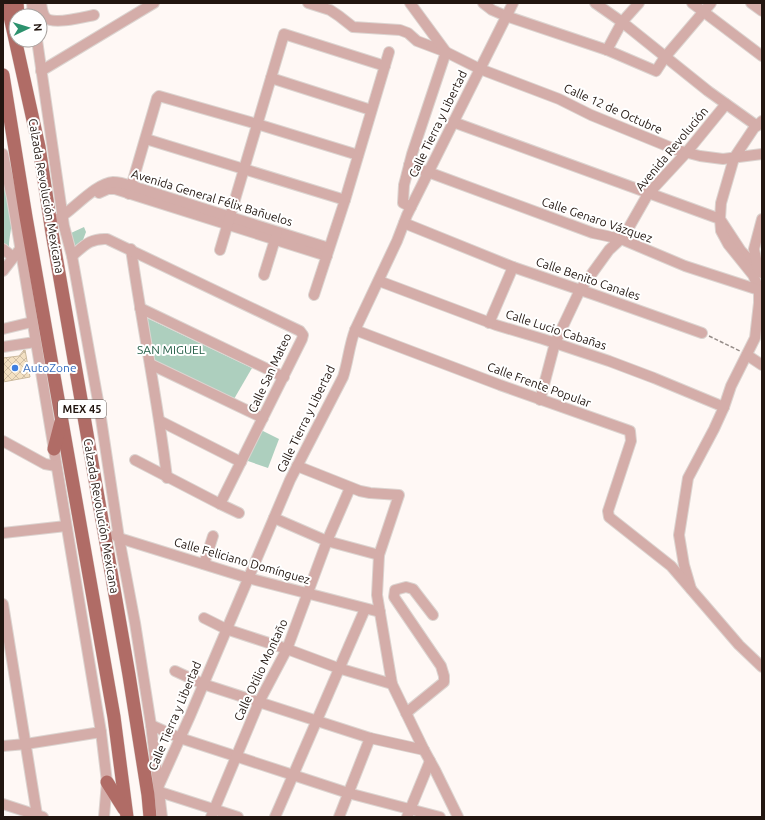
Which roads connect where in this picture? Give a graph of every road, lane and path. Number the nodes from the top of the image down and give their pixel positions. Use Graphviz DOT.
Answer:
graph roads {
  1 [pos="7,3"];
  2 [pos="154,3"];
  3 [pos="308,3"];
  4 [pos="410,3"];
  5 [pos="483,3"];
  6 [pos="513,3"];
  7 [pos="595,3"];
  8 [pos="639,3"];
  9 [pos="692,3"];
  10 [pos="711,3"];
  11 [pos="751,3"];
  12 [pos="762,11"];
  13 [pos="705,12"];
  14 [pos="94,15"];
  15 [pos="506,16"];
  16 [pos="48,19"];
  17 [pos="622,22"];
  18 [pos="22,48"];
  19 [pos="38,48"];
  20 [pos="607,50"];
  21 [pos="389,52"];
  22 [pos="446,52"];
  23 [pos="762,56"];
  24 [pos="665,57"];
  25 [pos="385,66"];
  26 [pos="480,69"];
  27 [pos="42,71"];
  28 [pos="3,75"];
  29 [pos="271,78"];
  30 [pos="25,83"];
  31 [pos="726,104"];
  32 [pos="371,110"];
  33 [pos="453,122"];
  34 [pos="257,124"];
  35 [pos="759,124"];
  36 [pos="146,139"];
  37 [pos="686,153"];
  38 [pos="3,154"];
  39 [pos="762,154"];
  40 [pos="358,155"];
  41 [pos="734,158"];
  42 [pos="409,165"];
  43 [pos="244,169"];
  44 [pos="428,173"];
  45 [pos="14,176"];
  46 [pos="131,190"];
  47 [pos="648,194"];
  48 [pos="345,200"];
  49 [pos="411,207"];
  50 [pos="720,219"];
  51 [pos="762,219"];
  52 [pos="63,221"];
  53 [pos="228,221"];
  54 [pos="404,222"];
  55 [pos="51,228"];
  56 [pos="276,236"];
  57 [pos="621,239"];
  58 [pos="3,249"];
  59 [pos="131,249"];
  60 [pos="220,250"];
  61 [pos="328,252"];
  62 [pos="17,253"];
  63 [pos="72,256"];
  64 [pos="513,267"];
  65 [pos="3,271"];
  66 [pos="760,271"];
  67 [pos="264,275"];
  68 [pos="379,281"];
  69 [pos="580,290"];
  70 [pos="760,290"];
  71 [pos="314,295"];
  72 [pos="140,308"];
  73 [pos="32,322"];
  74 [pos="489,323"];
  75 [pos="3,329"];
  76 [pos="355,330"];
  77 [pos="702,333"];
  78 [pos="35,342"];
  79 [pos="555,343"];
  80 [pos="3,347"];
  81 [pos="747,355"];
  82 [pos="150,364"];
  83 [pos="762,365"];
  84 [pos="284,377"];
  85 [pos="540,400"];
  86 [pos="724,407"];
  87 [pos="263,418"];
  88 [pos="62,419"];
  89 [pos="160,421"];
  90 [pos="4,445"];
  91 [pos="54,449"];
  92 [pos="135,460"];
  93 [pos="241,462"];
  94 [pos="56,466"];
  95 [pos="297,466"];
  96 [pos="167,478"];
  97 [pos="350,488"];
  98 [pos="220,504"];
  99 [pos="239,514"];
  100 [pos="274,518"];
  101 [pos="102,525"];
  102 [pos="66,526"];
  103 [pos="3,533"];
  104 [pos="213,536"];
  105 [pos="120,538"];
  106 [pos="328,541"];
  107 [pos="379,555"];
  108 [pos="204,564"];
  109 [pos="248,578"];
  110 [pos="691,588"];
  111 [pos="308,593"];
  112 [pos="3,604"];
  113 [pos="365,609"];
  114 [pos="380,612"];
  115 [pos="433,615"];
  116 [pos="204,618"];
  117 [pos="226,629"];
  118 [pos="288,649"];
  119 [pos="762,667"];
  120 [pos="338,668"];
  121 [pos="175,671"];
  122 [pos="203,684"];
  123 [pos="392,684"];
  124 [pos="259,702"];
  125 [pos="406,713"];
  126 [pos="316,721"];
  127 [pos="151,725"];
  128 [pos="101,732"];
  129 [pos="180,738"];
  130 [pos="370,738"];
  131 [pos="26,744"];
  132 [pos="3,746"];
  133 [pos="424,750"];
  134 [pos="236,757"];
  135 [pos="430,761"];
  136 [pos="293,775"];
  137 [pos="107,782"];
  138 [pos="159,789"];
  139 [pos="348,793"];
  140 [pos="3,804"];
  141 [pos="213,813"];
  142 [pos="408,813"];
  143 [pos="40,816"];
  144 [pos="127,816"];
  145 [pos="104,817"];
  146 [pos="150,817"];
  147 [pos="162,817"];
  148 [pos="238,817"];
  149 [pos="275,817"];
  150 [pos="338,817"];
  151 [pos="440,817"];
  152 [pos="458,817"];
  1 -- 30 [label="main road, Calzada Revolución Mexicana / MEX 45"];
  2 -- 27 [label="street"];
  3 -- 22 [label="street, Calle 12 de Octubre"];
  4 -- 22 [label="street"];
  5 -- 15 [label="street"];
  6 -- 15 [label="street, Calle Tierra y Libertad"];
  7 -- 17 [label="street"];
  8 -- 17 [label="street"];
  9 -- 13 [label="street"];
  10 -- 13 [label="street"];
  11 -- 12 [label="street"];
  13 -- 23 [label="street"];
  13 -- 24 [label="street"];
  14 -- 16 [label="street"];
  15 -- 20 [label="street"];
  15 -- 26 [label="street, Calle Tierra y Libertad"];
  17 -- 20 [label="street"];
  17 -- 24 [label="street"];
  18 -- 30 [label="main road"];
  19 -- 27 [label="street"];
  20 -- 24 [label="street"];
  21 -- 25 [label="street"];
  22 -- 26 [label="street, Calle 12 de Octubre"];
  22 -- 42 [label="street"];
  24 -- 31 [label="street"];
  25 -- 29 [label="street"];
  25 -- 32 [label="street"];
  26 -- 33 [label="street, Calle Tierra y Libertad"];
  26 -- 37 [label="street, Calle 12 de Octubre"];
  27 -- 52 [label="street"];
  28 -- 45 [label="main road, Calzada Revolución Mexicana / MEX 45"];
  29 -- 32 [label="street"];
  29 -- 34 [label="street"];
  30 -- 55 [label="main road, Calzada Revolución Mexicana / MEX 45"];
  31 -- 35 [label="street"];
  31 -- 37 [label="street, Avenida Revolución"];
  32 -- 40 [label="street"];
  33 -- 44 [label="street, Calle Tierra y Libertad"];
  33 -- 47 [label="street"];
  34 -- 36 [label="street"];
  34 -- 40 [label="street"];
  34 -- 43 [label="street"];
  35 -- 41 [label="street"];
  36 -- 43 [label="street"];
  36 -- 46 [label="street"];
  37 -- 41 [label="street, Calle 12 de Octubre"];
  37 -- 47 [label="street, Avenida Revolución"];
  38 -- 45 [label="street"];
  39 -- 41 [label="street, Calle 12 de Octubre"];
  40 -- 48 [label="street"];
  41 -- 50 [label="street"];
  42 -- 44 [label="street, Calle Genaro Vázquez"];
  42 -- 49 [label="street"];
  43 -- 48 [label="street"];
  43 -- 53 [label="street"];
  44 -- 49 [label="street, Calle Tierra y Libertad"];
  44 -- 57 [label="street, Calle Genaro Vázquez"];
  45 -- 62 [label="street"];
  45 -- 88 [label="main road, Calzada Revolución Mexicana / MEX 45"];
  46 -- 52 [label="street, Avenida General Félix Bañuelos"];
  46 -- 53 [label="street, Avenida General Félix Bañuelos"];
  47 -- 50 [label="street"];
  47 -- 57 [label="street, Avenida Revolución"];
  48 -- 61 [label="street"];
  49 -- 54 [label="street, Calle Tierra y Libertad"];
  50 -- 66 [label="street"];
  50 -- 70 [label="street"];
  51 -- 66 [label="street"];
  52 -- 55 [label="street, Avenida General Félix Bañuelos"];
  52 -- 63 [label="street"];
  53 -- 56 [label="street, Avenida General Félix Bañuelos"];
  53 -- 60 [label="street"];
  54 -- 64 [label="street, Calle Benito Canales"];
  54 -- 68 [label="street, Calle Tierra y Libertad"];
  55 -- 101 [label="main road, Calzada Revolución Mexicana / MEX 45"];
  56 -- 61 [label="street, Avenida General Félix Bañuelos"];
  56 -- 67 [label="street"];
  57 -- 69 [label="street, Avenida Revolución"];
  57 -- 70 [label="street, Calle Genaro Vázquez"];
  58 -- 62 [label="street"];
  59 -- 63 [label="street, Calle San Mateo"];
  59 -- 72 [label="street"];
  59 -- 84 [label="street, Calle San Mateo"];
  61 -- 71 [label="street"];
  62 -- 65 [label="street"];
  62 -- 73 [label="street"];
  63 -- 105 [label="street"];
  64 -- 69 [label="street, Calle Benito Canales"];
  64 -- 74 [label="street"];
  68 -- 74 [label="street, Calle Lucio Cabañas"];
  68 -- 76 [label="street, Calle Tierra y Libertad"];
  69 -- 77 [label="street, Calle Benito Canales"];
  69 -- 79 [label="street, Avenida Revolución"];
  70 -- 81 [label="street"];
  72 -- 82 [label="street"];
  72 -- 84 [label="street"];
  73 -- 75 [label="street"];
  73 -- 78 [label="street"];
  74 -- 79 [label="street, Calle Lucio Cabañas"];
  76 -- 85 [label="street, Calle Frente Popular"];
  76 -- 95 [label="street, Calle Tierra y Libertad"];
  77 -- 81 [label="path"];
  78 -- 80 [label="street"];
  78 -- 91 [label="street"];
  79 -- 85 [label="street, Avenida Revolución"];
  79 -- 86 [label="street, Calle Lucio Cabañas"];
  81 -- 83 [label="street"];
  81 -- 86 [label="street"];
  82 -- 87 [label="street"];
  82 -- 89 [label="street"];
  84 -- 87 [label="street, Calle San Mateo"];
  85 -- 110 [label="street, Calle Frente Popular"];
  86 -- 110 [label="street"];
  87 -- 93 [label="street, Calle San Mateo"];
  88 -- 91 [label="main road"];
  88 -- 144 [label="main road, Calzada Revolución Mexicana / MEX 45"];
  89 -- 93 [label="street"];
  89 -- 96 [label="street"];
  90 -- 94 [label="street"];
  91 -- 94 [label="street"];
  92 -- 96 [label="street"];
  93 -- 98 [label="street, Calle San Mateo"];
  94 -- 102 [label="street"];
  95 -- 97 [label="street"];
  95 -- 100 [label="street, Calle Tierra y Libertad"];
  96 -- 98 [label="street"];
  97 -- 106 [label="street, Calle Otilio Montaño"];
  97 -- 107 [label="street"];
  98 -- 99 [label="street"];
  100 -- 106 [label="street"];
  100 -- 109 [label="street, Calle Tierra y Libertad"];
  101 -- 105 [label="street, Calle Feliciano Domínguez"];
  101 -- 146 [label="main road, Calzada Revolución Mexicana / MEX 45"];
  102 -- 103 [label="street"];
  102 -- 128 [label="street"];
  104 -- 108 [label="street"];
  105 -- 108 [label="street, Calle Feliciano Domínguez"];
  105 -- 127 [label="street"];
  106 -- 107 [label="street"];
  106 -- 111 [label="street, Calle Otilio Montaño"];
  107 -- 114 [label="street"];
  108 -- 109 [label="street, Calle Feliciano Domínguez"];
  109 -- 111 [label="street, Calle Feliciano Domínguez"];
  109 -- 117 [label="street, Calle Tierra y Libertad"];
  110 -- 119 [label="street"];
  111 -- 113 [label="street, Calle Feliciano Domínguez"];
  111 -- 118 [label="street, Calle Otilio Montaño"];
  112 -- 131 [label="street"];
  113 -- 114 [label="street, Calle Feliciano Domínguez"];
  113 -- 120 [label="street"];
  114 -- 123 [label="street"];
  115 -- 125 [label="street"];
  116 -- 117 [label="street"];
  117 -- 118 [label="street"];
  117 -- 122 [label="street, Calle Tierra y Libertad"];
  118 -- 120 [label="street"];
  118 -- 124 [label="street, Calle Otilio Montaño"];
  120 -- 123 [label="street"];
  120 -- 126 [label="street"];
  121 -- 122 [label="street"];
  122 -- 124 [label="street"];
  122 -- 129 [label="street, Calle Tierra y Libertad"];
  123 -- 125 [label="street"];
  124 -- 126 [label="street"];
  124 -- 134 [label="street, Calle Otilio Montaño"];
  125 -- 133 [label="street"];
  126 -- 130 [label="street"];
  126 -- 136 [label="street"];
  127 -- 129 [label="street"];
  127 -- 138 [label="street"];
  128 -- 131 [label="street"];
  128 -- 137 [label="street"];
  129 -- 134 [label="street"];
  129 -- 138 [label="street, Calle Tierra y Libertad"];
  130 -- 133 [label="street"];
  130 -- 139 [label="street"];
  131 -- 132 [label="street"];
  131 -- 143 [label="street"];
  133 -- 135 [label="street"];
  134 -- 136 [label="street"];
  134 -- 141 [label="street, Calle Otilio Montaño"];
  135 -- 142 [label="street"];
  135 -- 152 [label="street"];
  136 -- 139 [label="street"];
  136 -- 149 [label="street"];
  137 -- 144 [label="main road"];
  137 -- 145 [label="street"];
  138 -- 141 [label="street"];
  138 -- 147 [label="street"];
  139 -- 142 [label="street"];
  139 -- 150 [label="street"];
  140 -- 143 [label="street"];
  141 -- 148 [label="street"];
  142 -- 151 [label="street"];
}
